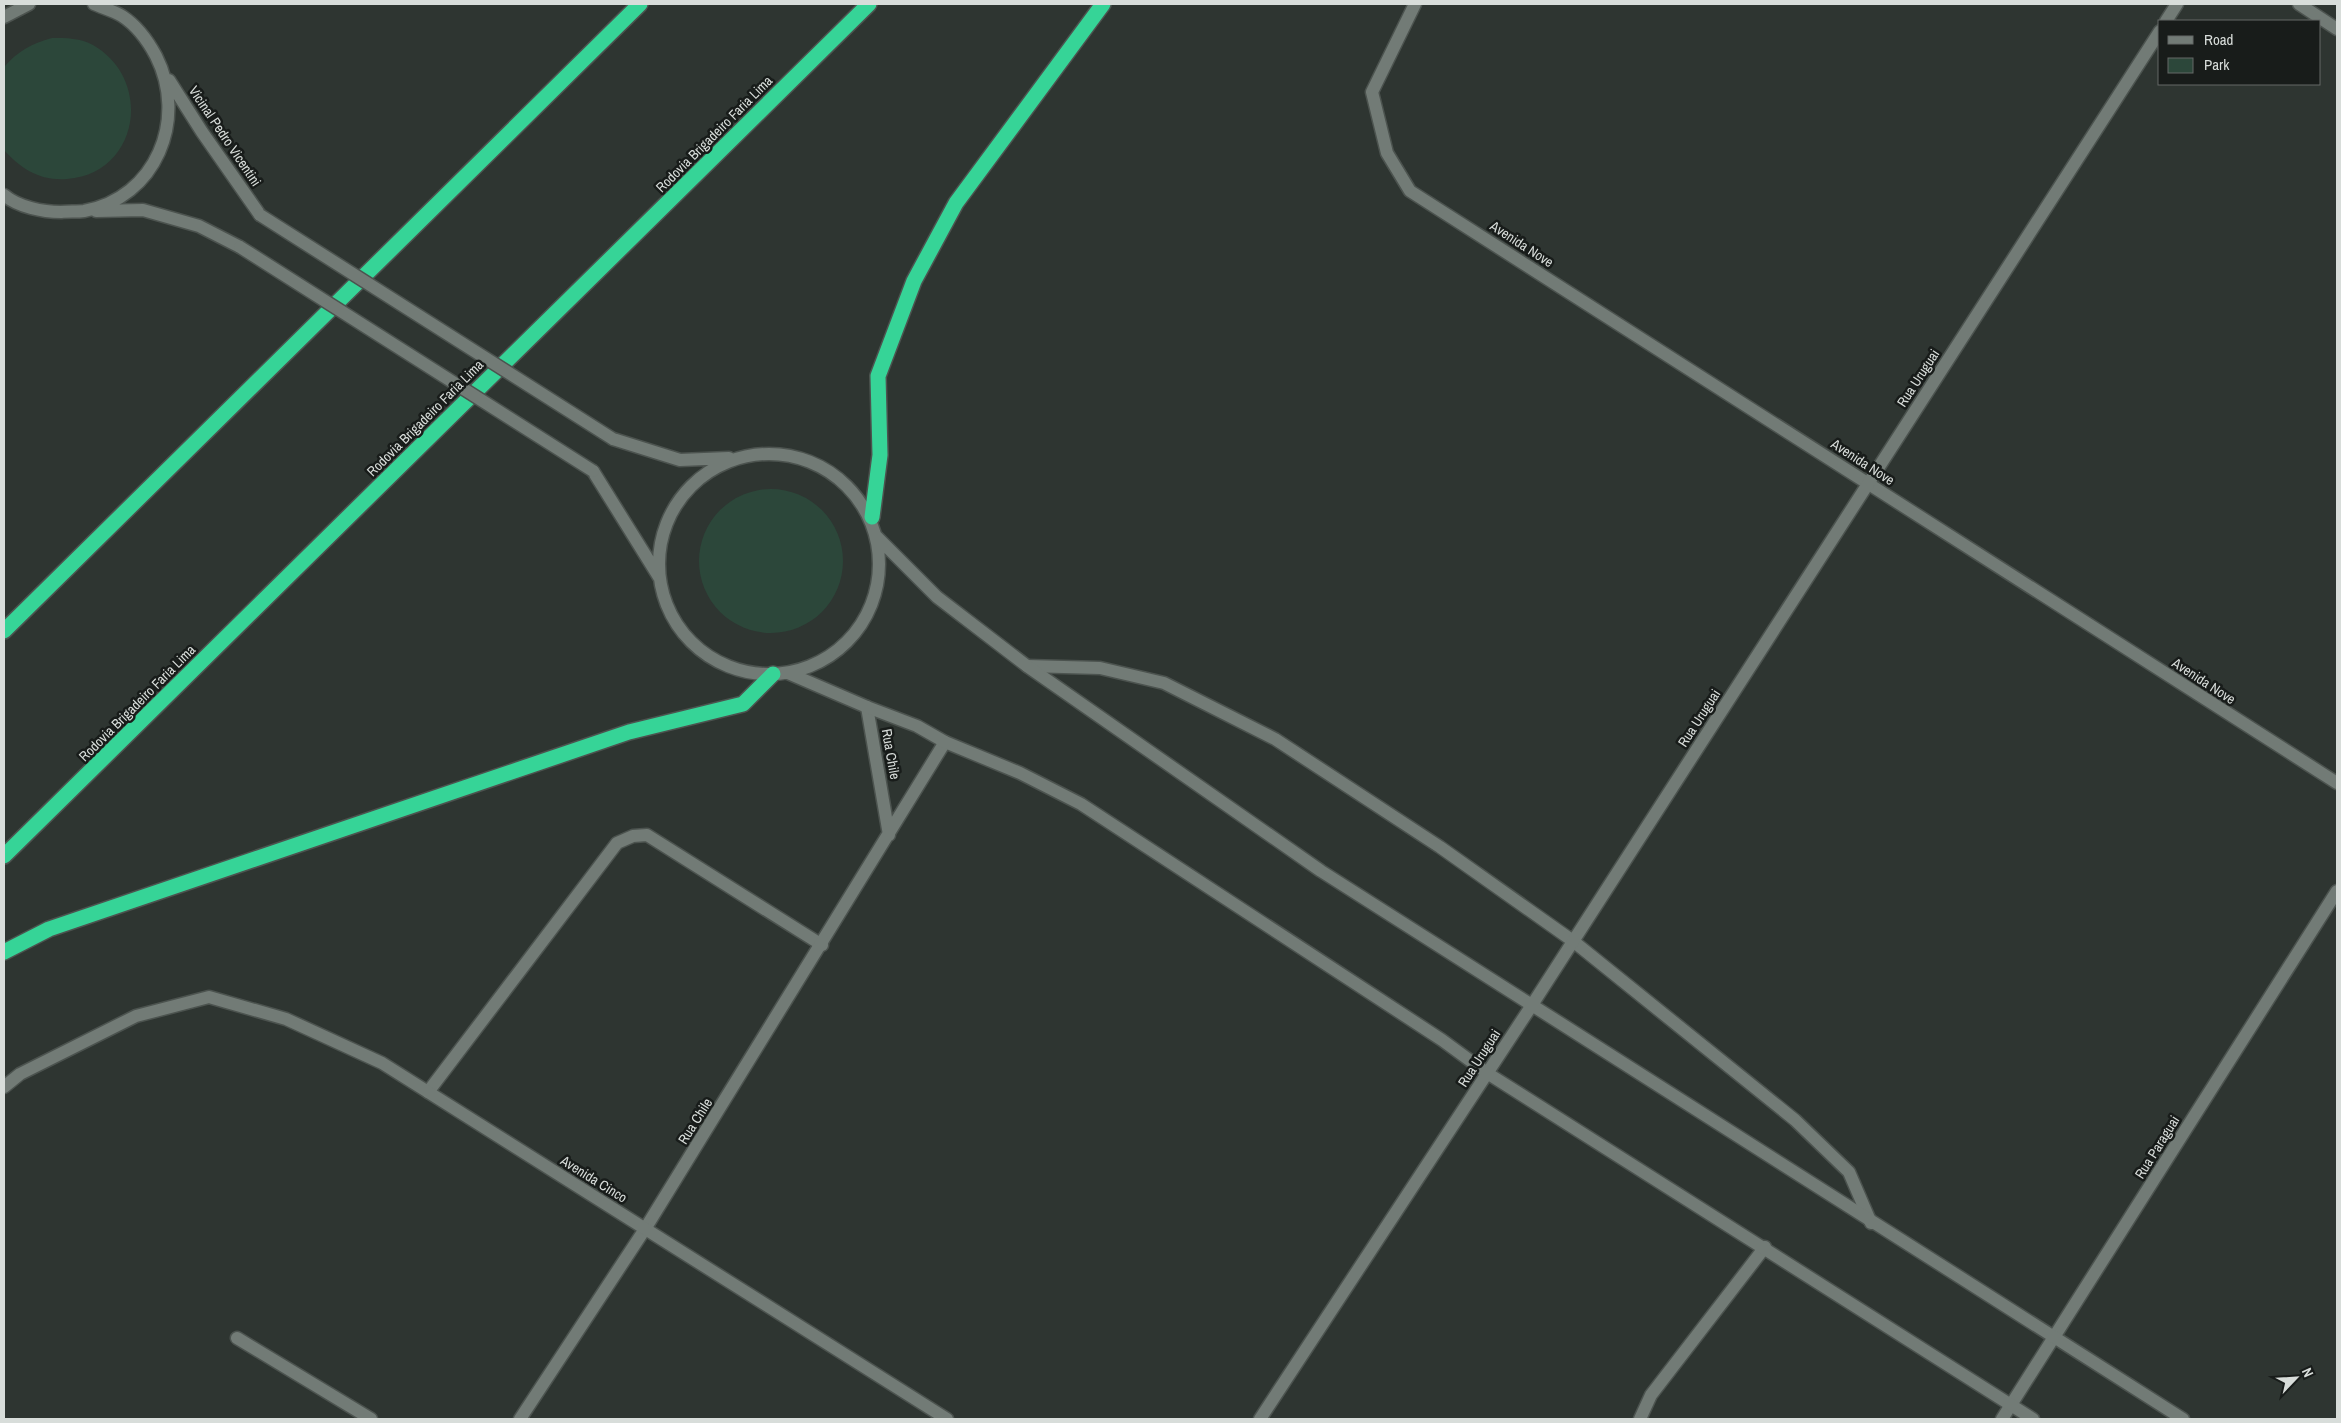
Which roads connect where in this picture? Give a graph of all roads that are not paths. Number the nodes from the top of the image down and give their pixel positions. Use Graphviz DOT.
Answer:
graph roads {
  1 [pos="29,4"];
  2 [pos="94,4"];
  3 [pos="640,4"];
  4 [pos="869,4"];
  5 [pos="1103,4"];
  6 [pos="1415,4"];
  7 [pos="2177,4"];
  8 [pos="2299,4"];
  9 [pos="4,17"];
  10 [pos="2167,20"];
  11 [pos="2337,28"];
  12 [pos="2158,34"];
  13 [pos="165,74"];
  14 [pos="4,195"];
  15 [pos="84,211"];
  16 [pos="736,458"];
  17 [pos="1868,483"];
  18 [pos="872,517"];
  19 [pos="876,536"];
  20 [pos="660,578"];
  21 [pos="4,631"];
  22 [pos="1027,666"];
  23 [pos="781,674"];
  24 [pos="867,708"];
  25 [pos="945,742"];
  26 [pos="2337,783"];
  27 [pos="889,834"];
  28 [pos="4,856"];
  29 [pos="2337,891"];
  30 [pos="1573,941"];
  31 [pos="822,944"];
  32 [pos="4,952"];
  33 [pos="1532,1005"];
  34 [pos="1487,1073"];
  35 [pos="4,1087"];
  36 [pos="428,1092"];
  37 [pos="1871,1223"];
  38 [pos="645,1229"];
  39 [pos="1765,1247"];
  40 [pos="2054,1337"];
  41 [pos="237,1338"];
  42 [pos="2011,1405"];
  43 [pos="371,1419"];
  44 [pos="520,1419"];
  45 [pos="948,1419"];
  46 [pos="1260,1419"];
  47 [pos="1640,1419"];
  48 [pos="2002,1419"];
  49 [pos="2032,1419"];
  50 [pos="2182,1419"];
  1 -- 9 [label="street"];
  2 -- 13 [label="street"];
  3 -- 21 [label="highway"];
  4 -- 28 [label="highway, Rodovia Brigadeiro Faria Lima"];
  5 -- 18 [label="highway"];
  6 -- 17 [label="street, Avenida Nove"];
  7 -- 10 [label="street"];
  8 -- 11 [label="street"];
  12 -- 17 [label="street, Rua Uruguai"];
  13 -- 15 [label="street"];
  13 -- 16 [label="street, Vicinal Pedro Vicentini, bridge"];
  14 -- 15 [label="street"];
  15 -- 20 [label="street, bridge"];
  16 -- 18 [label="street"];
  16 -- 20 [label="street"];
  17 -- 26 [label="street, Avenida Nove"];
  17 -- 30 [label="street, Rua Uruguai"];
  18 -- 19 [label="street"];
  19 -- 22 [label="street"];
  19 -- 23 [label="street"];
  20 -- 23 [label="street"];
  22 -- 30 [label="street"];
  22 -- 33 [label="street"];
  23 -- 24 [label="street"];
  23 -- 32 [label="highway"];
  24 -- 25 [label="street"];
  24 -- 27 [label="street, Rua Chile"];
  25 -- 27 [label="street, Rua Chile"];
  25 -- 34 [label="street"];
  27 -- 31 [label="street, Rua Chile"];
  29 -- 40 [label="street, Rua Paraguai"];
  30 -- 33 [label="street, Rua Uruguai"];
  30 -- 37 [label="street"];
  31 -- 36 [label="street"];
  31 -- 38 [label="street, Rua Chile"];
  33 -- 34 [label="street, Rua Uruguai"];
  33 -- 37 [label="street"];
  34 -- 39 [label="street"];
  34 -- 46 [label="street, Rua Uruguai"];
  35 -- 36 [label="street, Avenida Cinco"];
  36 -- 38 [label="street, Avenida Cinco"];
  37 -- 40 [label="street"];
  38 -- 44 [label="street, Rua Chile"];
  38 -- 45 [label="street, Avenida Cinco"];
  39 -- 42 [label="street"];
  39 -- 47 [label="street"];
  40 -- 42 [label="street, Rua Paraguai"];
  40 -- 50 [label="street"];
  41 -- 43 [label="street"];
  42 -- 48 [label="street, Rua Paraguai"];
  42 -- 49 [label="street"];
}
